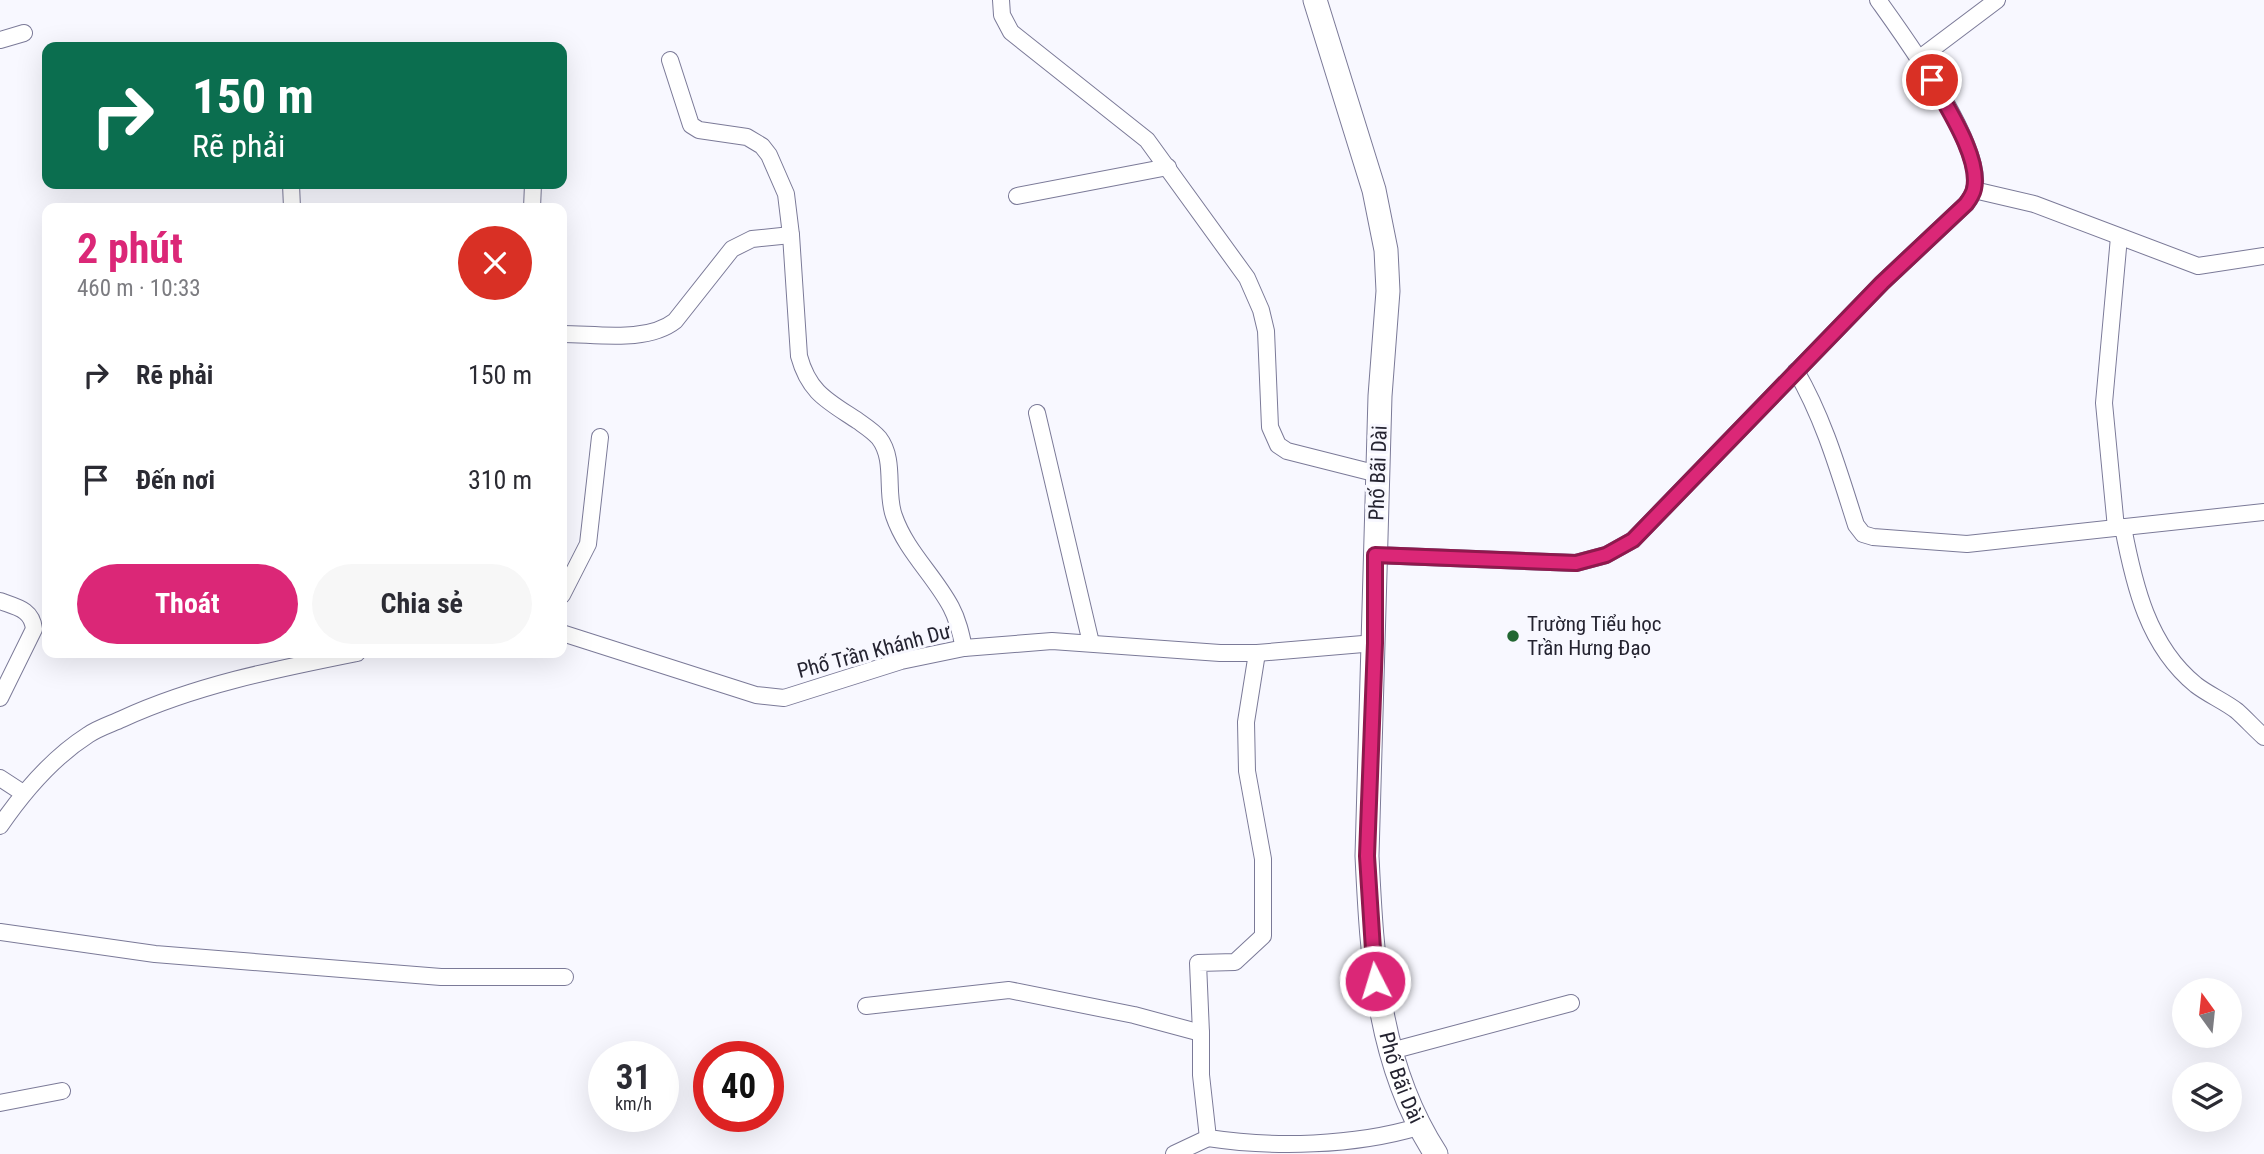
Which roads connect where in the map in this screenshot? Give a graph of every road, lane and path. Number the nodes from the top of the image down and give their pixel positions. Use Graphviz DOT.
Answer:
graph roads {
  1 [pos="1001,0"];
  2 [pos="1315,0"];
  3 [pos="1878,0"];
  4 [pos="1997,0"];
  5 [pos="24,33"];
  6 [pos="0,40"];
  7 [pos="1920,58"];
  8 [pos="670,60"];
  9 [pos="1168,167"];
  10 [pos="1974,190"];
  11 [pos="1017,196"];
  12 [pos="791,235"];
  13 [pos="2119,237"];
  14 [pos="2264,256"];
  15 [pos="567,334"];
  16 [pos="1796,371"];
  17 [pos="1037,413"];
  18 [pos="600,437"];
  19 [pos="1378,474"];
  20 [pos="2264,512"];
  21 [pos="2120,528"];
  22 [pos="1375,555"];
  23 [pos="567,585"];
  24 [pos="0,601"];
  25 [pos="567,635"];
  26 [pos="1091,643"];
  27 [pos="1375,643"];
  28 [pos="964,648"];
  29 [pos="1257,653"];
  30 [pos="333,658"];
  31 [pos="0,698"];
  32 [pos="2264,737"];
  33 [pos="0,778"];
  34 [pos="23,793"];
  35 [pos="0,826"];
  36 [pos="0,932"];
  37 [pos="565,977"];
  38 [pos="1571,1003"];
  39 [pos="866,1006"];
  40 [pos="1202,1033"];
  41 [pos="1391,1051"];
  42 [pos="62,1091"];
  43 [pos="0,1103"];
  44 [pos="1418,1127"];
  45 [pos="1208,1138"];
  46 [pos="1174,1154"];
  47 [pos="1436,1154"];
  1 -- 9 [label="street"];
  2 -- 19 [label="street, Phố Bãi Dài"];
  3 -- 7 [label="street"];
  4 -- 7 [label="street"];
  5 -- 6 [label="street"];
  7 -- 10 [label="street"];
  8 -- 12 [label="street"];
  9 -- 11 [label="street"];
  9 -- 19 [label="street"];
  10 -- 13 [label="street"];
  10 -- 16 [label="street"];
  12 -- 15 [label="street"];
  12 -- 28 [label="street"];
  13 -- 14 [label="street"];
  13 -- 21 [label="street"];
  16 -- 21 [label="street"];
  16 -- 22 [label="street"];
  17 -- 26 [label="street"];
  18 -- 23 [label="street"];
  19 -- 22 [label="street, Phố Bãi Dài"];
  20 -- 21 [label="street"];
  21 -- 32 [label="street"];
  22 -- 27 [label="street, Phố Bãi Dài"];
  24 -- 31 [label="street"];
  25 -- 28 [label="street, Phố Trần Khánh Dư"];
  26 -- 28 [label="street, Phố Trần Khánh Dư"];
  26 -- 29 [label="street, Phố Trần Khánh Dư"];
  27 -- 29 [label="street, Phố Trần Khánh Dư"];
  27 -- 41 [label="street, Phố Bãi Dài"];
  29 -- 40 [label="street"];
  30 -- 34 [label="street"];
  33 -- 34 [label="street"];
  34 -- 35 [label="street"];
  36 -- 37 [label="street"];
  38 -- 41 [label="street"];
  39 -- 40 [label="street"];
  40 -- 45 [label="street"];
  41 -- 44 [label="street, Phố Bãi Dài"];
  42 -- 43 [label="street"];
  44 -- 45 [label="street"];
  44 -- 47 [label="street, Phố Bãi Dài"];
  45 -- 46 [label="street"];
}
